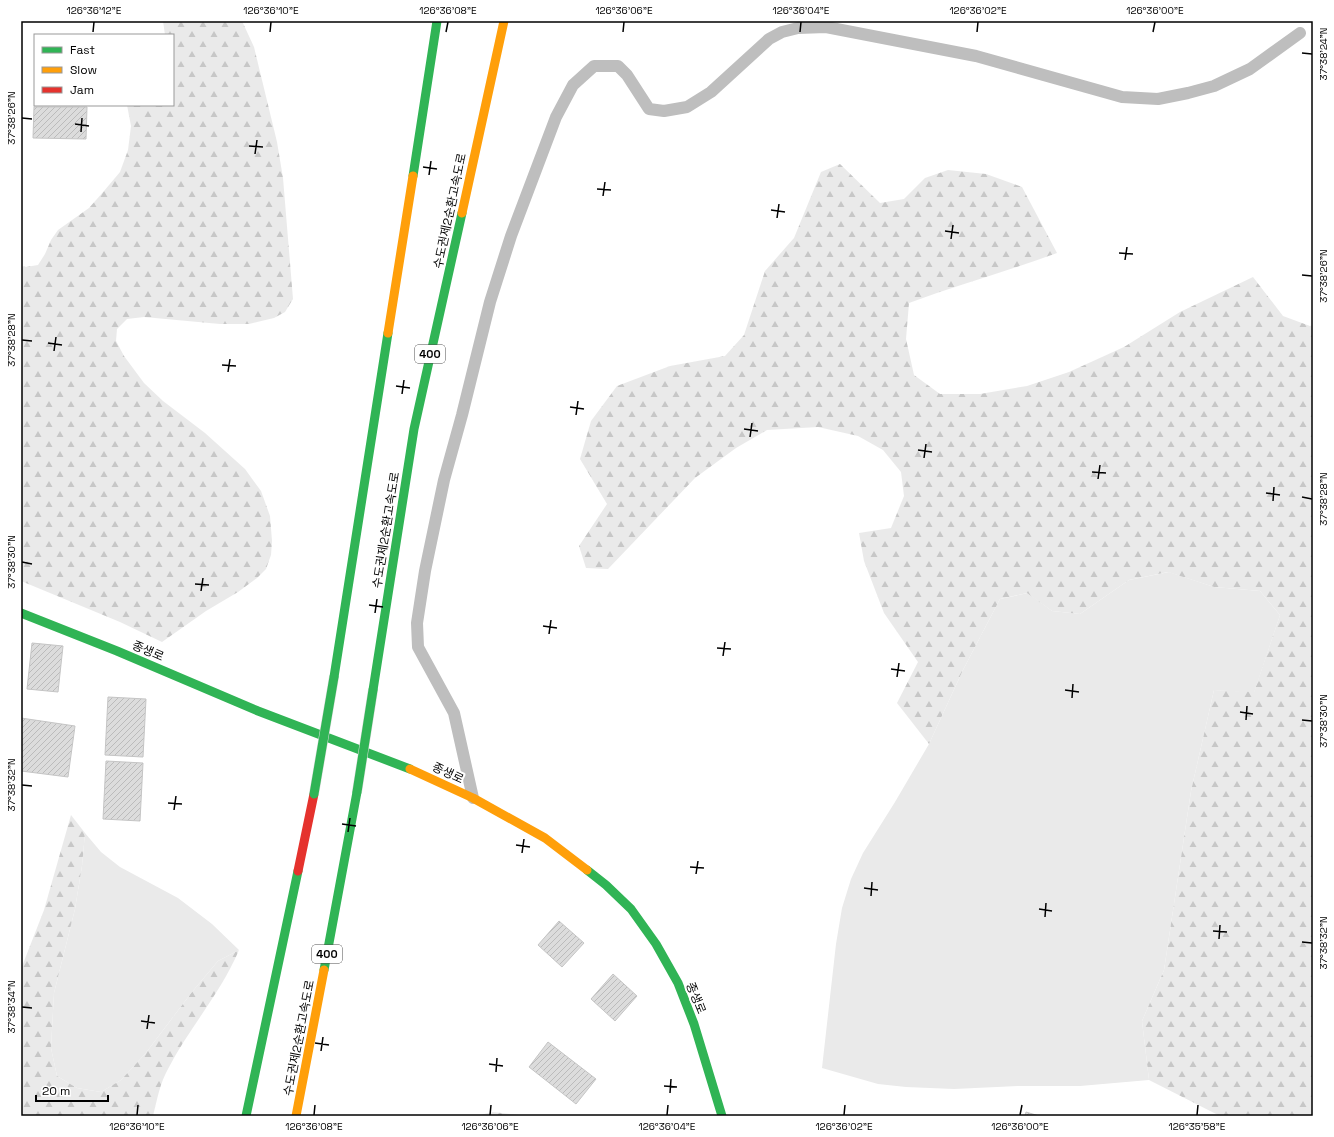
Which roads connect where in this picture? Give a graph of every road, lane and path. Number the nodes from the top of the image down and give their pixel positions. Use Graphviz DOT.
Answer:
graph roads {
  1 [pos="438,21"];
  2 [pos="504,21"];
  3 [pos="1300,33"];
  4 [pos="21,613"];
  5 [pos="473,798"];
  6 [pos="246,1116"];
  7 [pos="296,1116"];
  8 [pos="722,1116"];
  1 -- 6 [label="main road, bridge"];
  2 -- 7 [label="main road, 수도권제2순환고속도로 / 400, bridge"];
  3 -- 5 [label="lane"];
  4 -- 5 [label="main road, 종생로"];
  5 -- 8 [label="main road, 종생로"];
}
